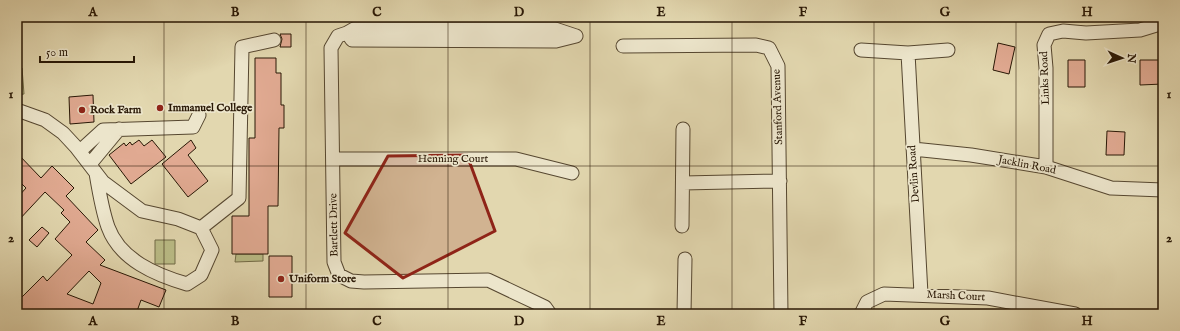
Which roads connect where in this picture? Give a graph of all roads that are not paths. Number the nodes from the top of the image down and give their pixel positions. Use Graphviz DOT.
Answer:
graph roads {
  1 [pos="1163,24"];
  2 [pos="347,34"];
  3 [pos="274,40"];
  4 [pos="623,46"];
  5 [pos="861,50"];
  6 [pos="948,50"];
  7 [pos="908,53"];
  8 [pos="17,110"];
  9 [pos="200,115"];
  10 [pos="119,129"];
  11 [pos="683,129"];
  12 [pos="913,149"];
  13 [pos="80,151"];
  14 [pos="333,159"];
  15 [pos="1046,167"];
  16 [pos="93,169"];
  17 [pos="572,173"];
  18 [pos="780,181"];
  19 [pos="683,183"];
  20 [pos="1163,190"];
  21 [pos="682,226"];
  22 [pos="201,228"];
  23 [pos="685,259"];
  24 [pos="921,294"];
  25 [pos="1052,312"];
  26 [pos="550,314"];
  27 [pos="684,314"];
  28 [pos="780,314"];
  29 [pos="861,314"];
  30 [pos="1075,314"];
  1 -- 15 [label="street, Links Road"];
  2 -- 2 [label="street, Bartlett Drive"];
  2 -- 14 [label="street, Bartlett Drive"];
  3 -- 22 [label="street"];
  4 -- 18 [label="street, Stanford Avenue"];
  5 -- 7 [label="street"];
  6 -- 7 [label="street"];
  7 -- 12 [label="street, Devlin Road"];
  8 -- 13 [label="street"];
  9 -- 10 [label="street"];
  10 -- 13 [label="street"];
  10 -- 16 [label="street"];
  11 -- 19 [label="street"];
  12 -- 15 [label="street, Jacklin Road"];
  12 -- 24 [label="street, Devlin Road"];
  13 -- 16 [label="street"];
  14 -- 17 [label="street, Henning Court"];
  14 -- 26 [label="street, Bartlett Drive"];
  15 -- 20 [label="street, Jacklin Road"];
  16 -- 22 [label="street"];
  16 -- 22 [label="street"];
  18 -- 19 [label="street"];
  18 -- 28 [label="street, Stanford Avenue"];
  19 -- 21 [label="street"];
  23 -- 27 [label="street"];
  24 -- 25 [label="street, Marsh Court"];
  24 -- 29 [label="street, Marsh Court"];
  25 -- 30 [label="street, Marsh Court"];
}
